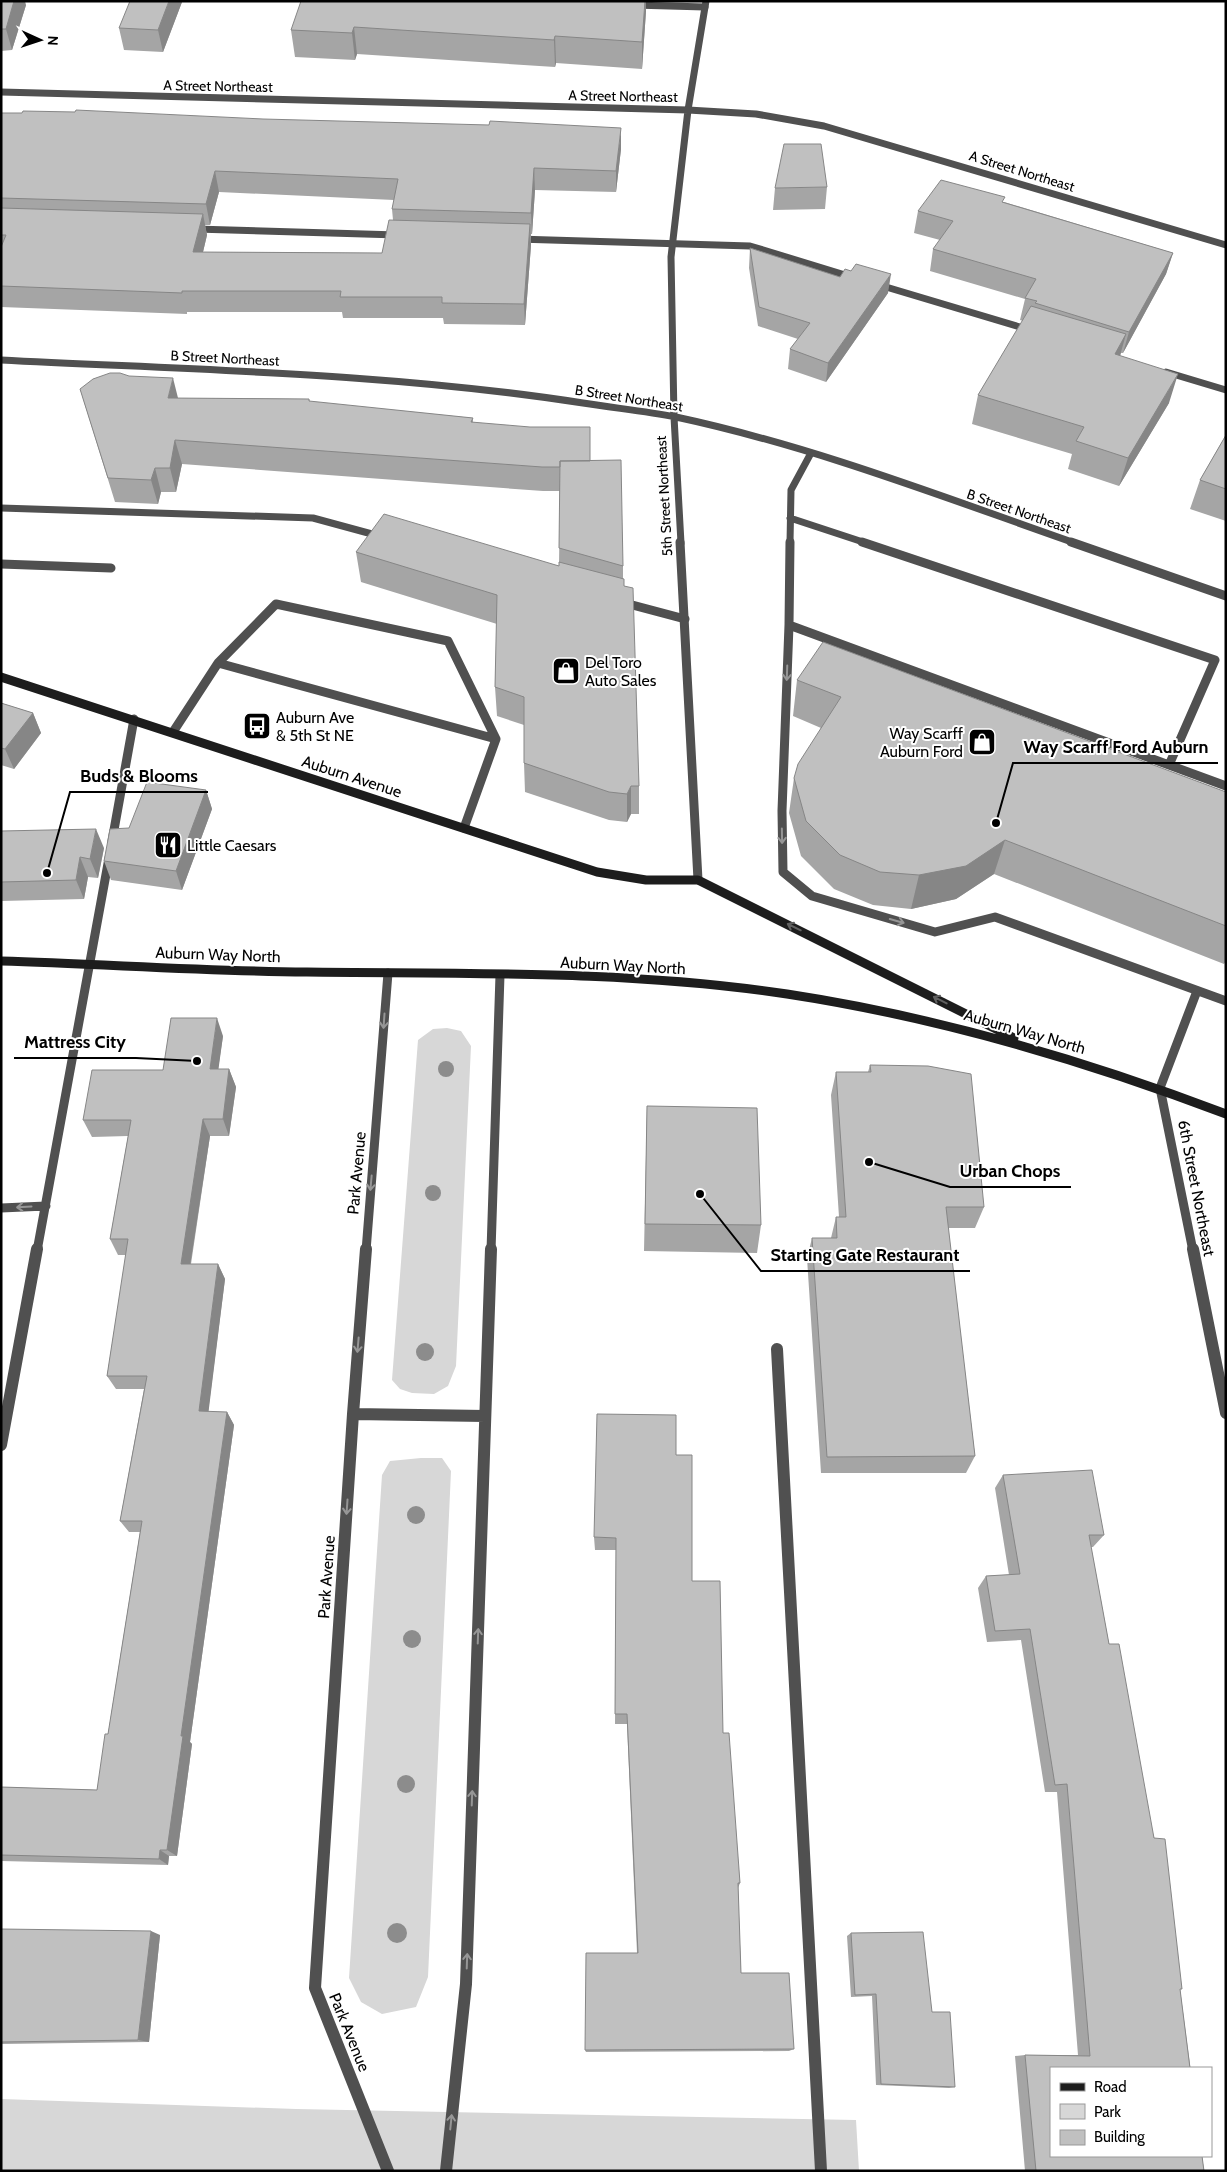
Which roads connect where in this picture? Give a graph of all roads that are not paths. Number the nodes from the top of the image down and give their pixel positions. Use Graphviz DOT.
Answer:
graph roads {
  1 [pos="705,4"];
  2 [pos="625,5"];
  3 [pos="1,92"];
  4 [pos="688,110"];
  5 [pos="189,229"];
  6 [pos="406,235"];
  7 [pos="505,238"];
  8 [pos="672,243"];
  9 [pos="1226,246"];
  10 [pos="1035,332"];
  11 [pos="1,360"];
  12 [pos="1159,370"];
  13 [pos="1226,390"];
  14 [pos="674,417"];
  15 [pos="811,453"];
  16 [pos="1,508"];
  17 [pos="790,518"];
  18 [pos="390,539"];
  19 [pos="1,564"];
  20 [pos="111,568"];
  21 [pos="1226,596"];
  22 [pos="609,598"];
  23 [pos="686,619"];
  24 [pos="789,625"];
  25 [pos="218,663"];
  26 [pos="1,677"];
  27 [pos="134,719"];
  28 [pos="173,732"];
  29 [pos="496,740"];
  30 [pos="1169,765"];
  31 [pos="1226,786"];
  32 [pos="464,828"];
  33 [pos="698,880"];
  34 [pos="1,961"];
  35 [pos="91,964"];
  36 [pos="388,973"];
  37 [pos="500,975"];
  38 [pos="1197,990"];
  39 [pos="1226,1001"];
  40 [pos="1030,1046"];
  41 [pos="1160,1088"];
  42 [pos="1226,1114"];
  43 [pos="46,1206"];
  44 [pos="1,1208"];
  45 [pos="777,1349"];
  46 [pos="1226,1413"];
  47 [pos="353,1414"];
  48 [pos="485,1416"];
  49 [pos="1,1445"];
  50 [pos="388,2171"];
  51 [pos="446,2171"];
  52 [pos="821,2171"];
  1 -- 2 [label="street"];
  1 -- 4 [label="street, 5th Street Northeast"];
  3 -- 4 [label="street, A Street Northeast"];
  4 -- 8 [label="street, 5th Street Northeast"];
  4 -- 9 [label="street, A Street Northeast"];
  5 -- 6 [label="street"];
  7 -- 8 [label="street"];
  8 -- 10 [label="street"];
  8 -- 14 [label="street, 5th Street Northeast"];
  11 -- 14 [label="street, B Street Northeast"];
  12 -- 13 [label="street"];
  14 -- 15 [label="street, B Street Northeast"];
  14 -- 23 [label="street, 5th Street Northeast"];
  15 -- 17 [label="street"];
  15 -- 21 [label="street, B Street Northeast"];
  16 -- 18 [label="street"];
  17 -- 24 [label="street"];
  17 -- 30 [label="street"];
  19 -- 20 [label="street"];
  22 -- 23 [label="street"];
  23 -- 33 [label="street, 5th Street Northeast"];
  24 -- 30 [label="street"];
  24 -- 38 [label="street, one-way"];
  25 -- 28 [label="street"];
  25 -- 29 [label="street"];
  25 -- 29 [label="street"];
  26 -- 27 [label="main road, Auburn Avenue"];
  27 -- 28 [label="main road, Auburn Avenue"];
  27 -- 35 [label="street"];
  28 -- 32 [label="main road, Auburn Avenue"];
  29 -- 32 [label="street"];
  30 -- 31 [label="street"];
  32 -- 33 [label="main road, Auburn Avenue"];
  40 -- 33 [label="main road, one-way"];
  34 -- 35 [label="main road, Auburn Way North"];
  35 -- 36 [label="main road, Auburn Way North"];
  35 -- 43 [label="street"];
  36 -- 37 [label="main road, Auburn Way North"];
  36 -- 47 [label="street, Park Avenue, one-way"];
  37 -- 40 [label="main road, Auburn Way North"];
  37 -- 48 [label="street"];
  38 -- 39 [label="street"];
  38 -- 41 [label="street"];
  40 -- 41 [label="main road, Auburn Way North"];
  41 -- 42 [label="main road, Auburn Way North"];
  41 -- 46 [label="street, 6th Street Northeast"];
  43 -- 44 [label="street, one-way"];
  43 -- 49 [label="street"];
  45 -- 52 [label="street"];
  47 -- 48 [label="street"];
  47 -- 50 [label="street, Park Avenue, one-way"];
  51 -- 48 [label="street, one-way"];
}
